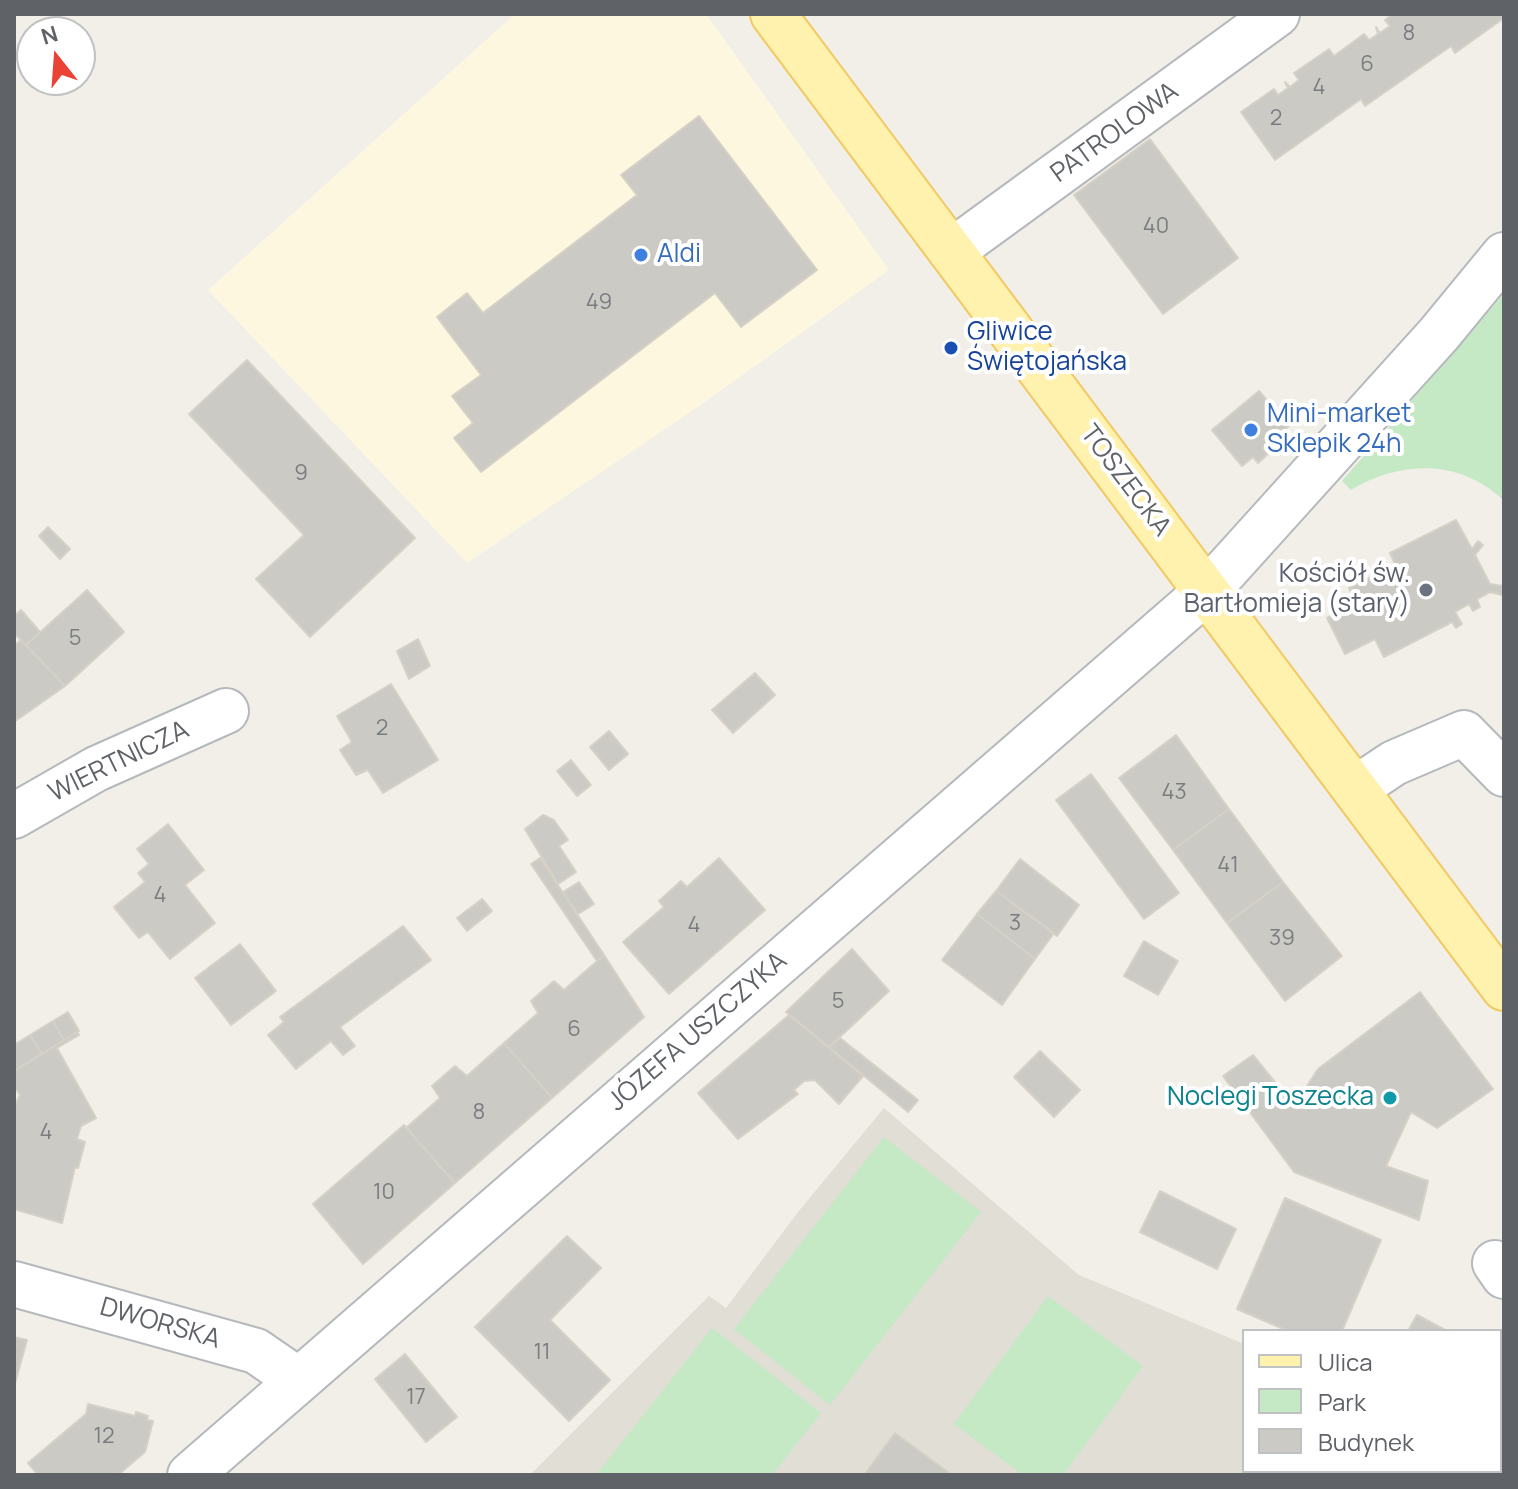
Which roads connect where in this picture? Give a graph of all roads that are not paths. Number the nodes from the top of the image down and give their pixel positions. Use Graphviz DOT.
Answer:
graph roads {
  1 [pos="773,14"];
  2 [pos="1277,14"];
  3 [pos="952,251"];
  4 [pos="1504,255"];
  5 [pos="1207,591"];
  6 [pos="226,711"];
  7 [pos="1504,774"];
  8 [pos="1355,789"];
  9 [pos="14,816"];
  10 [pos="1504,988"];
  11 [pos="14,1284"];
  12 [pos="298,1380"];
  13 [pos="190,1475"];
  1 -- 3 [label="main road, TOSZECKA"];
  2 -- 3 [label="street, PATROLOWA"];
  3 -- 5 [label="main road, TOSZECKA"];
  4 -- 5 [label="street, JÓZEFA USZCZYKA"];
  5 -- 8 [label="main road, TOSZECKA"];
  5 -- 12 [label="street, JÓZEFA USZCZYKA"];
  6 -- 9 [label="street, WIERTNICZA"];
  7 -- 8 [label="street"];
  8 -- 10 [label="main road, TOSZECKA"];
  11 -- 12 [label="street, DWORSKA"];
  12 -- 13 [label="street, JÓZEFA USZCZYKA"];
}
